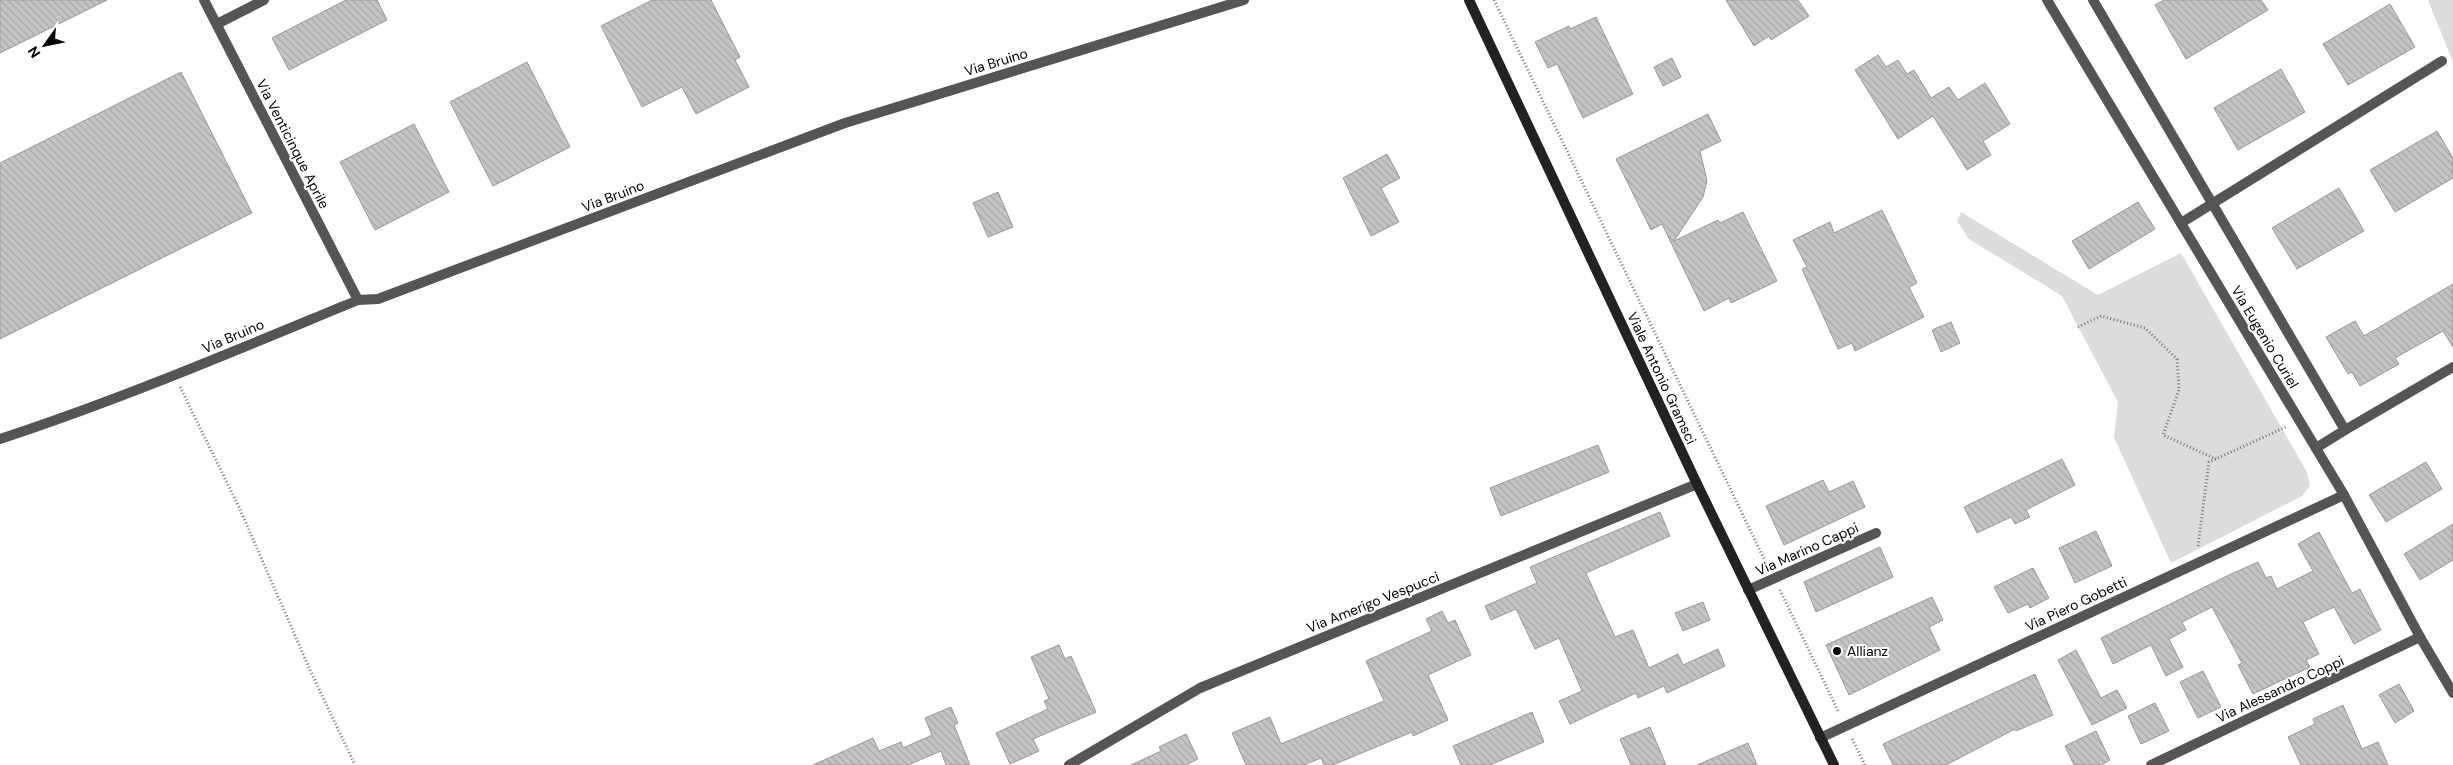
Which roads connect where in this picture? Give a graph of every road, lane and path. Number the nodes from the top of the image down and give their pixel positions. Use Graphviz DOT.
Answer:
graph roads {
  1 [pos="204,0"];
  2 [pos="264,0"];
  3 [pos="1244,0"];
  4 [pos="1469,0"];
  5 [pos="1494,0"];
  6 [pos="2047,0"];
  7 [pos="2093,0"];
  8 [pos="217,24"];
  9 [pos="2442,61"];
  10 [pos="2212,204"];
  11 [pos="2181,223"];
  12 [pos="358,300"];
  13 [pos="2078,327"];
  14 [pos="2453,367"];
  15 [pos="174,376"];
  16 [pos="2300,421"];
  17 [pos="2345,430"];
  18 [pos="0,439"];
  19 [pos="2316,448"];
  20 [pos="2216,459"];
  21 [pos="1697,484"];
  22 [pos="2344,495"];
  23 [pos="1876,533"];
  24 [pos="2196,564"];
  25 [pos="1774,578"];
  26 [pos="1748,590"];
  27 [pos="2420,637"];
  28 [pos="2453,693"];
  29 [pos="1846,726"];
  30 [pos="1820,738"];
  31 [pos="355,765"];
  32 [pos="1069,765"];
  33 [pos="1834,765"];
  34 [pos="1865,765"];
  35 [pos="2150,765"];
  1 -- 8 [label="street, Via Venticinque Aprile"];
  2 -- 8 [label="street"];
  3 -- 12 [label="street, Via Bruino"];
  4 -- 21 [label="street, Viale Antonio Gramsci"];
  5 -- 25 [label="path"];
  6 -- 11 [label="street, Via Eugenio Curiel"];
  7 -- 10 [label="street"];
  8 -- 12 [label="street, Via Venticinque Aprile"];
  9 -- 10 [label="street"];
  10 -- 11 [label="street"];
  10 -- 17 [label="street"];
  11 -- 16 [label="street, Via Eugenio Curiel"];
  12 -- 15 [label="street, Via Bruino"];
  13 -- 20 [label="path"];
  14 -- 17 [label="street"];
  15 -- 18 [label="street, Via Bruino"];
  15 -- 31 [label="path"];
  16 -- 19 [label="street, Via Eugenio Curiel"];
  16 -- 20 [label="path"];
  17 -- 19 [label="street"];
  19 -- 22 [label="street, Via Eugenio Curiel"];
  20 -- 24 [label="path"];
  21 -- 26 [label="street, Viale Antonio Gramsci"];
  21 -- 32 [label="street, Via Amerigo Vespucci"];
  22 -- 24 [label="street, Via Piero Gobetti"];
  22 -- 27 [label="street, Via Eugenio Curiel"];
  23 -- 25 [label="street, Via Marino Cappi"];
  24 -- 29 [label="street, Via Piero Gobetti"];
  25 -- 26 [label="street, Via Marino Cappi"];
  25 -- 29 [label="path"];
  26 -- 30 [label="street, Viale Antonio Gramsci"];
  27 -- 28 [label="street, Via Eugenio Curiel"];
  27 -- 35 [label="street, Via Alessandro Coppi"];
  29 -- 30 [label="street, Via Piero Gobetti"];
  29 -- 34 [label="path"];
  30 -- 33 [label="street, Viale Antonio Gramsci"];
}
